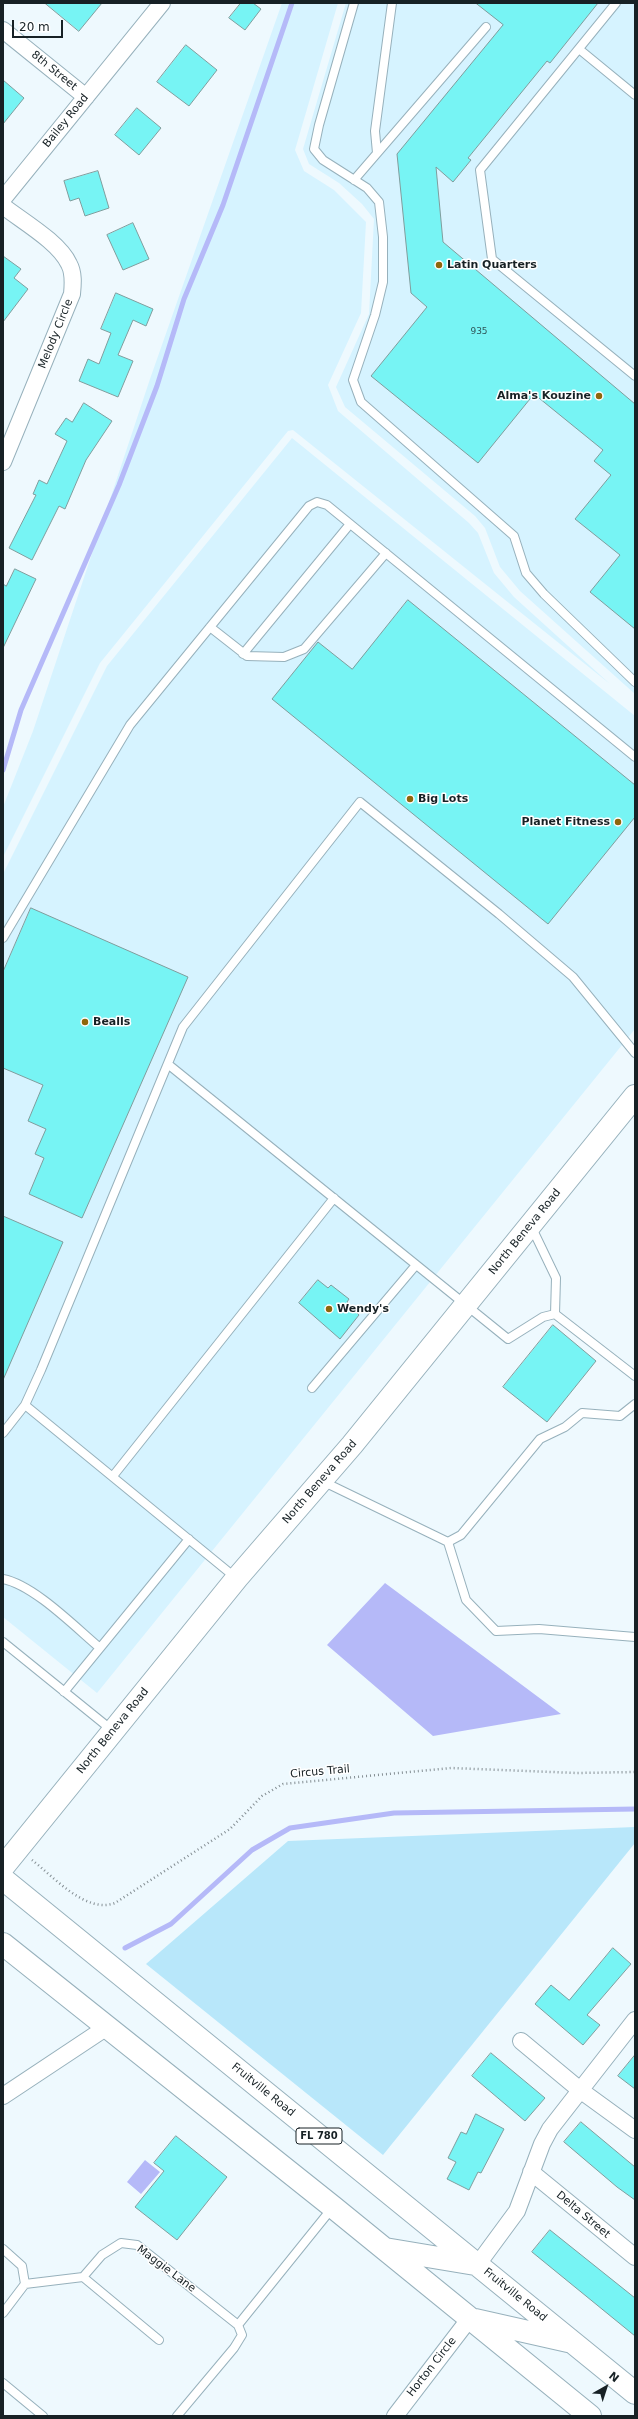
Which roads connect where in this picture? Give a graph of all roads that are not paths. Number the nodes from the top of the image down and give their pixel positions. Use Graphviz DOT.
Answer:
graph roads {
  1 [pos="162,3"];
  2 [pos="354,3"];
  3 [pos="392,3"];
  4 [pos="616,3"];
  5 [pos="486,27"];
  6 [pos="3,30"];
  7 [pos="579,49"];
  8 [pos="635,95"];
  9 [pos="86,97"];
  10 [pos="377,153"];
  11 [pos="354,180"];
  12 [pos="3,199"];
  13 [pos="3,206"];
  14 [pos="635,376"];
  15 [pos="3,462"];
  16 [pos="350,524"];
  17 [pos="386,553"];
  18 [pos="210,627"];
  19 [pos="244,654"];
  20 [pos="635,682"];
  21 [pos="635,757"];
  22 [pos="3,938"];
  23 [pos="635,1053"];
  24 [pos="169,1065"];
  25 [pos="635,1096"];
  26 [pos="334,1198"];
  27 [pos="531,1225"];
  28 [pos="416,1265"];
  29 [pos="466,1306"];
  30 [pos="555,1314"];
  31 [pos="635,1376"];
  32 [pos="312,1388"];
  33 [pos="635,1404"];
  34 [pos="25,1405"];
  35 [pos="3,1433"];
  36 [pos="113,1476"];
  37 [pos="320,1481"];
  38 [pos="189,1539"];
  39 [pos="448,1542"];
  40 [pos="237,1578"];
  41 [pos="3,1579"];
  42 [pos="635,1637"];
  43 [pos="3,1642"];
  44 [pos="100,1648"];
  45 [pos="64,1692"];
  46 [pos="113,1731"];
  47 [pos="3,1867"];
  48 [pos="3,1879"];
  49 [pos="3,1944"];
  50 [pos="635,2020"];
  51 [pos="107,2027"];
  52 [pos="521,2041"];
  53 [pos="580,2090"];
  54 [pos="3,2096"];
  55 [pos="635,2130"];
  56 [pos="531,2172"];
  57 [pos="333,2207"];
  58 [pos="384,2248"];
  59 [pos="3,2250"];
  60 [pos="635,2257"];
  61 [pos="478,2264"];
  62 [pos="84,2277"];
  63 [pos="25,2284"];
  64 [pos="3,2313"];
  65 [pos="470,2318"];
  66 [pos="238,2325"];
  67 [pos="159,2340"];
  68 [pos="573,2342"];
  69 [pos="3,2383"];
  70 [pos="635,2393"];
  71 [pos="43,2416"];
  72 [pos="177,2416"];
  73 [pos="395,2416"];
  74 [pos="590,2416"];
  1 -- 9 [label="street, Bailey Road"];
  2 -- 11 [label="lane"];
  3 -- 10 [label="lane"];
  4 -- 7 [label="lane"];
  5 -- 10 [label="lane"];
  6 -- 9 [label="street, 8th Street"];
  7 -- 8 [label="lane"];
  7 -- 14 [label="lane"];
  9 -- 12 [label="street, Bailey Road"];
  10 -- 11 [label="lane"];
  11 -- 20 [label="lane"];
  13 -- 15 [label="street, Melody Circle"];
  16 -- 17 [label="lane"];
  16 -- 18 [label="lane"];
  16 -- 19 [label="lane"];
  17 -- 19 [label="lane"];
  17 -- 21 [label="lane"];
  18 -- 19 [label="lane"];
  18 -- 22 [label="lane"];
  23 -- 24 [label="lane"];
  24 -- 26 [label="lane"];
  24 -- 34 [label="lane"];
  25 -- 27 [label="main road, North Beneva Road"];
  26 -- 28 [label="lane"];
  26 -- 36 [label="lane"];
  27 -- 29 [label="main road, North Beneva Road"];
  27 -- 30 [label="lane"];
  28 -- 29 [label="lane"];
  28 -- 32 [label="lane"];
  29 -- 30 [label="lane"];
  29 -- 37 [label="main road, North Beneva Road"];
  30 -- 31 [label="lane"];
  33 -- 39 [label="lane"];
  34 -- 35 [label="lane"];
  34 -- 36 [label="lane"];
  36 -- 38 [label="lane"];
  37 -- 39 [label="lane"];
  37 -- 40 [label="main road, North Beneva Road"];
  38 -- 40 [label="lane"];
  38 -- 44 [label="lane"];
  39 -- 42 [label="lane"];
  40 -- 46 [label="main road, North Beneva Road"];
  41 -- 44 [label="lane"];
  43 -- 45 [label="lane"];
  44 -- 45 [label="lane"];
  45 -- 46 [label="lane"];
  46 -- 47 [label="main road, North Beneva Road"];
  48 -- 61 [label="main road, Fruitville Road / FL 780"];
  49 -- 51 [label="main road"];
  50 -- 53 [label="street"];
  51 -- 54 [label="street"];
  51 -- 57 [label="main road"];
  52 -- 53 [label="street"];
  53 -- 55 [label="street"];
  53 -- 56 [label="street"];
  56 -- 60 [label="street, Delta Street"];
  56 -- 61 [label="street"];
  57 -- 58 [label="main road"];
  57 -- 66 [label="lane"];
  58 -- 61 [label="main road"];
  58 -- 65 [label="main road"];
  59 -- 63 [label="lane"];
  61 -- 68 [label="main road, Fruitville Road / FL 780"];
  62 -- 63 [label="lane"];
  62 -- 66 [label="lane, Maggie Lane"];
  62 -- 67 [label="lane"];
  63 -- 64 [label="lane"];
  65 -- 68 [label="main road"];
  65 -- 73 [label="street, Horton Circle"];
  65 -- 74 [label="main road"];
  66 -- 72 [label="lane"];
  68 -- 70 [label="main road, Fruitville Road / FL 780"];
  69 -- 71 [label="lane"];
}
